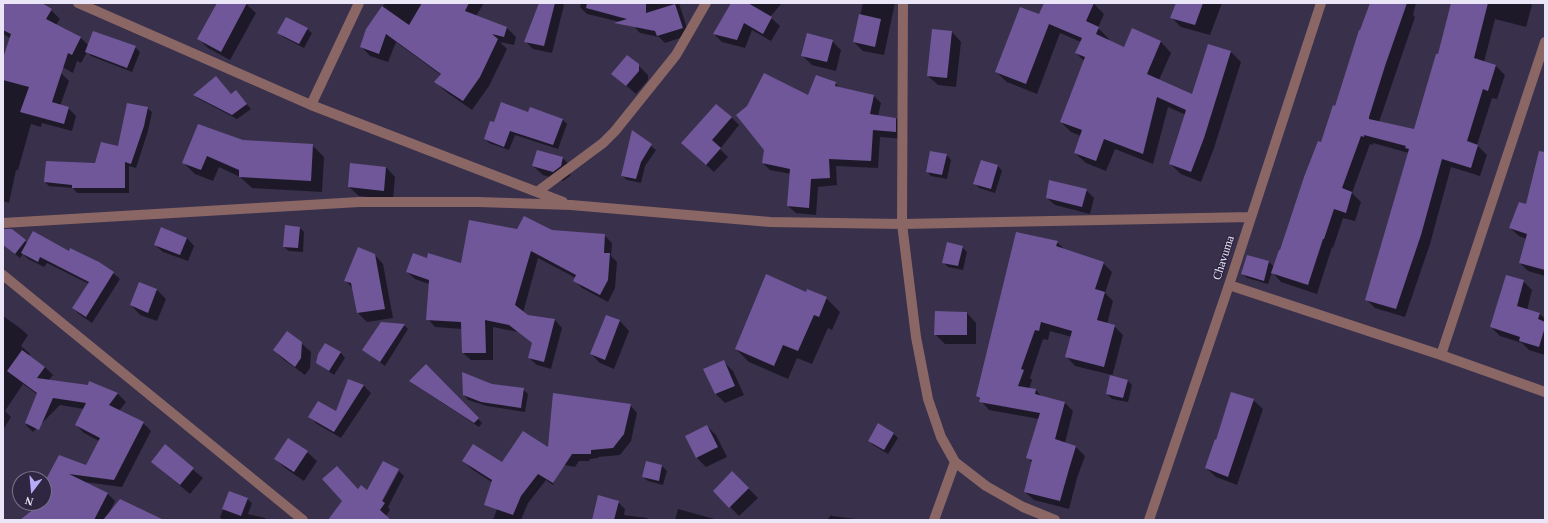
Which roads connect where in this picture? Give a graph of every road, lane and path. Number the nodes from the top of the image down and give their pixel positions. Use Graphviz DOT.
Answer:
graph roads {
  1 [pos="78,3"];
  2 [pos="359,3"];
  3 [pos="706,3"];
  4 [pos="903,3"];
  5 [pos="1321,3"];
  6 [pos="1545,42"];
  7 [pos="311,105"];
  8 [pos="538,192"];
  9 [pos="571,205"];
  10 [pos="1251,217"];
  11 [pos="3,223"];
  12 [pos="902,224"];
  13 [pos="3,275"];
  14 [pos="1229,284"];
  15 [pos="1441,355"];
  16 [pos="1545,392"];
  17 [pos="955,462"];
  18 [pos="303,520"];
  19 [pos="934,520"];
  20 [pos="1055,520"];
  21 [pos="1148,520"];
  1 -- 7 [label="street"];
  2 -- 7 [label="street"];
  3 -- 8 [label="street"];
  4 -- 12 [label="street"];
  5 -- 10 [label="street, Chavuma"];
  6 -- 15 [label="street"];
  7 -- 8 [label="street"];
  8 -- 9 [label="street"];
  9 -- 11 [label="street"];
  9 -- 12 [label="street"];
  10 -- 12 [label="street"];
  10 -- 14 [label="street, Chavuma"];
  12 -- 17 [label="street"];
  13 -- 18 [label="street"];
  14 -- 15 [label="street"];
  14 -- 21 [label="street, Chavuma"];
  15 -- 16 [label="street"];
  17 -- 19 [label="street"];
  17 -- 20 [label="street"];
}
